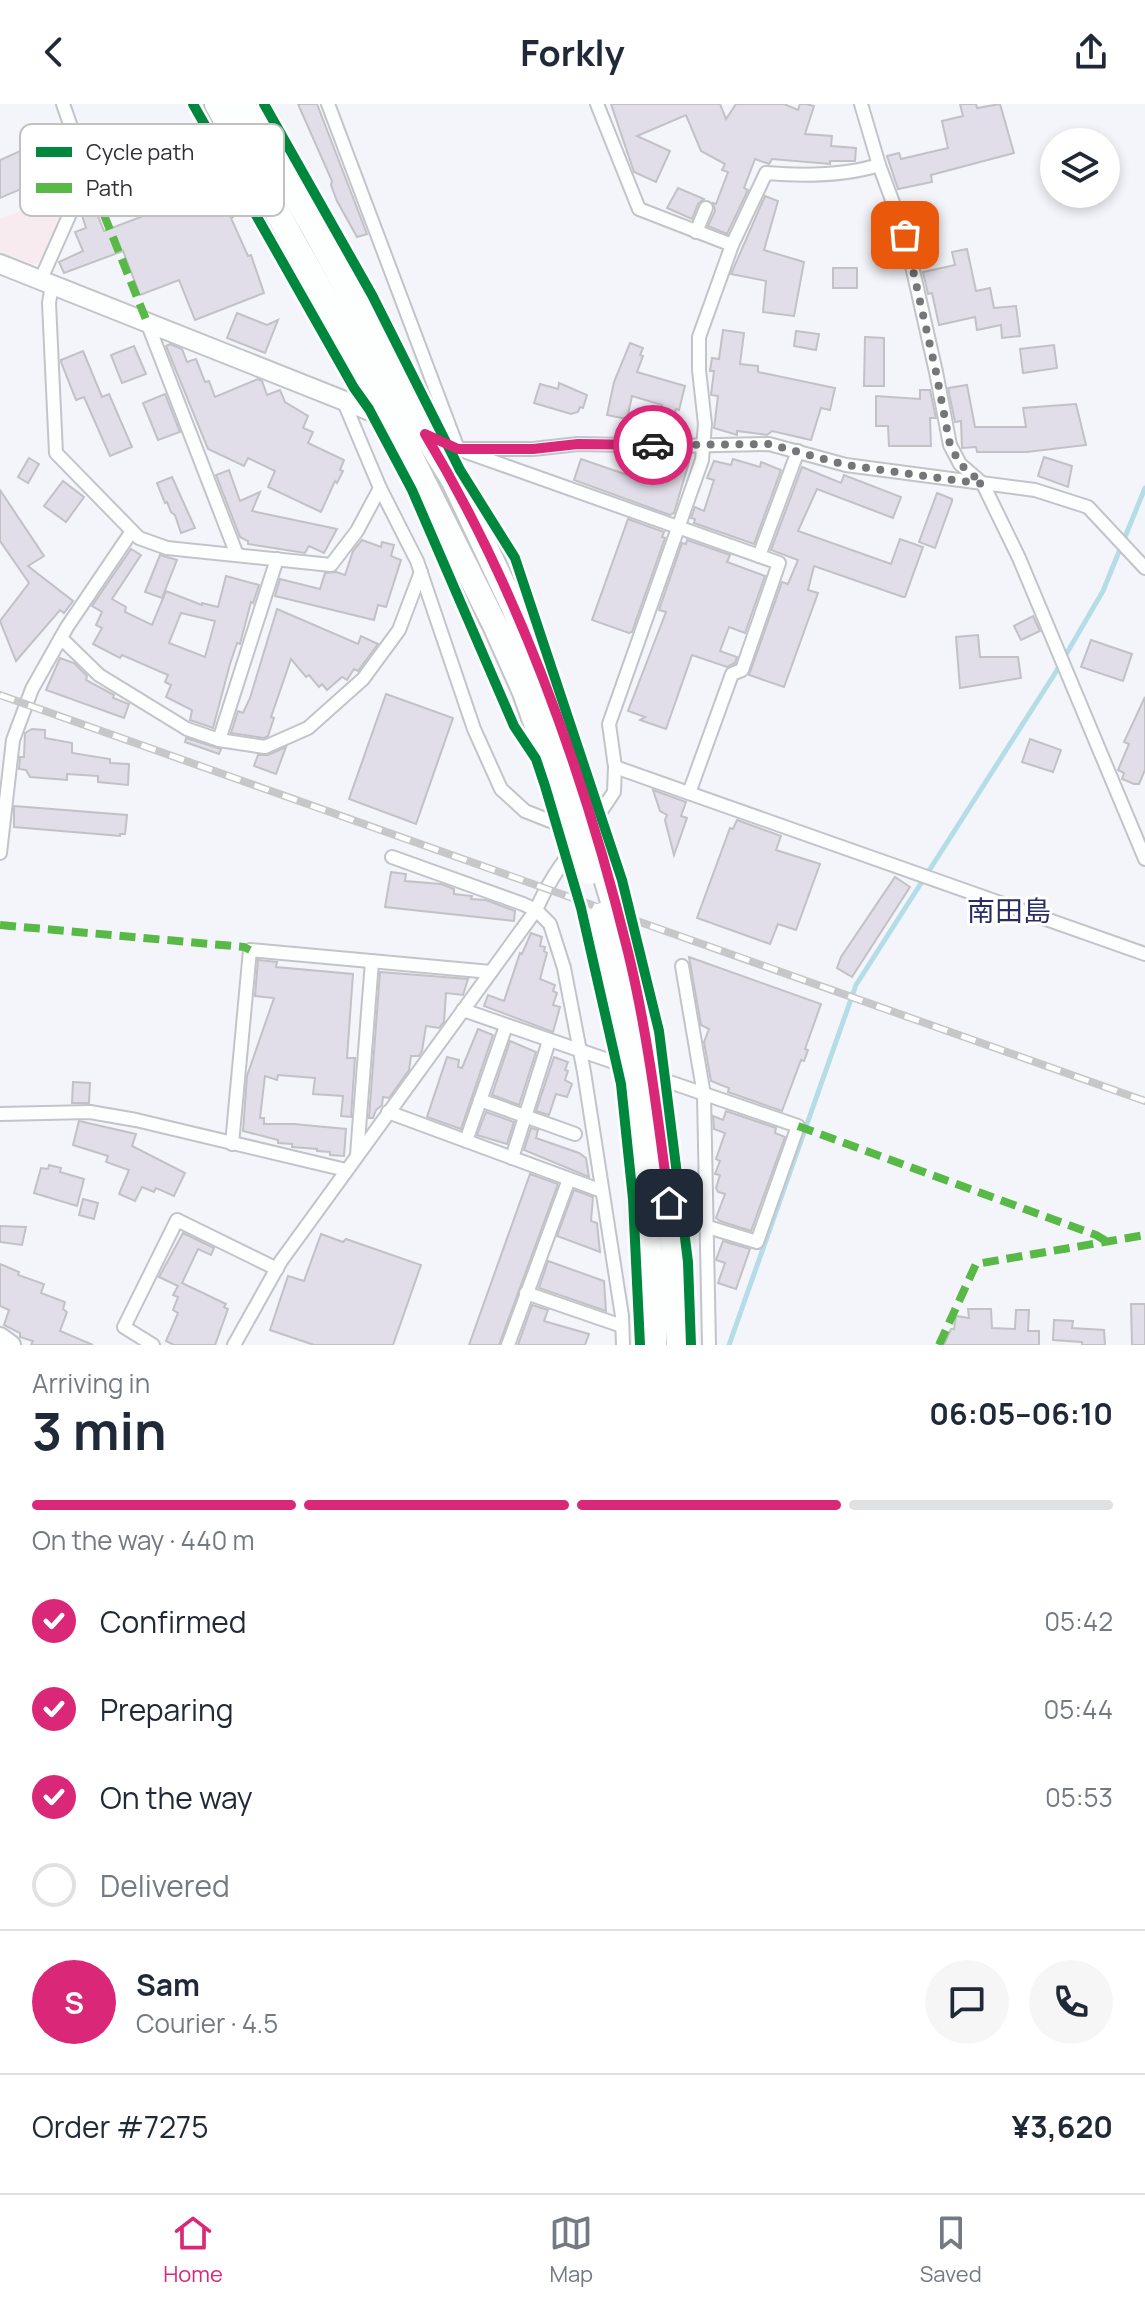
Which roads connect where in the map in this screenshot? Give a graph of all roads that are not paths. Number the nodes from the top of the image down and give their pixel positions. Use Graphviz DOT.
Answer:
graph roads {
  1 [pos="63,104"];
  2 [pos="217,104"];
  3 [pos="242,104"];
  4 [pos="328,104"];
  5 [pos="597,104"];
  6 [pos="861,104"];
  7 [pos="70,124"];
  8 [pos="228,124"];
  9 [pos="254,124"];
  10 [pos="879,165"];
  11 [pos="284,176"];
  12 [pos="706,208"];
  13 [pos="71,216"];
  14 [pos="279,216"];
  15 [pos="696,232"];
  16 [pos="732,245"];
  17 [pos="0,264"];
  18 [pos="46,282"];
  19 [pos="147,322"];
  20 [pos="343,400"];
  21 [pos="392,419"];
  22 [pos="425,434"];
  23 [pos="704,445"];
  24 [pos="458,449"];
  25 [pos="798,451"];
  26 [pos="983,484"];
  27 [pos="380,488"];
  28 [pos="680,526"];
  29 [pos="132,531"];
  30 [pos="237,555"];
  31 [pos="759,556"];
  32 [pos="277,559"];
  33 [pos="1145,568"];
  34 [pos="421,572"];
  35 [pos="61,638"];
  36 [pos="219,740"];
  37 [pos="615,767"];
  38 [pos="567,779"];
  39 [pos="689,793"];
  40 [pos="585,834"];
  41 [pos="0,853"];
  42 [pos="392,857"];
  43 [pos="1145,859"];
  44 [pos="536,910"];
  45 [pos="1145,954"];
  46 [pos="372,961"];
  47 [pos="682,966"];
  48 [pos="491,972"];
  49 [pos="463,1010"];
  50 [pos="506,1026"];
  51 [pos="549,1041"];
  52 [pos="580,1051"];
  53 [pos="704,1095"];
  54 [pos="480,1100"];
  55 [pos="388,1112"];
  56 [pos="0,1114"];
  57 [pos="524,1116"];
  58 [pos="649,1132"];
  59 [pos="575,1134"];
  60 [pos="466,1141"];
  61 [pos="232,1144"];
  62 [pos="357,1155"];
  63 [pos="512,1158"];
  64 [pos="346,1170"];
  65 [pos="569,1179"];
  66 [pos="602,1191"];
  67 [pos="708,1227"];
  68 [pos="277,1269"];
  69 [pos="526,1293"];
  70 [pos="622,1326"];
  71 [pos="0,1337"];
  72 [pos="11,1345"];
  73 [pos="153,1345"];
  74 [pos="234,1345"];
  75 [pos="508,1345"];
  76 [pos="623,1345"];
  77 [pos="654,1345"];
  78 [pos="679,1345"];
  79 [pos="709,1345"];
  1 -- 7 [label="street"];
  2 -- 8 [label="highway"];
  3 -- 9 [label="highway"];
  4 -- 24 [label="street"];
  5 -- 15 [label="street"];
  6 -- 10 [label="street"];
  10 -- 16 [label="street"];
  10 -- 26 [label="street"];
  11 -- 22 [label="highway"];
  12 -- 15 [label="street"];
  13 -- 18 [label="street"];
  14 -- 21 [label="highway"];
  15 -- 16 [label="street"];
  16 -- 23 [label="street"];
  17 -- 18 [label="street"];
  18 -- 19 [label="street"];
  18 -- 29 [label="street"];
  19 -- 20 [label="street"];
  19 -- 30 [label="street"];
  20 -- 21 [label="street"];
  20 -- 27 [label="street"];
  21 -- 22 [label="street"];
  21 -- 38 [label="highway"];
  22 -- 24 [label="street"];
  22 -- 38 [label="highway"];
  23 -- 24 [label="street"];
  23 -- 25 [label="street"];
  23 -- 28 [label="street"];
  24 -- 28 [label="street"];
  25 -- 26 [label="street"];
  25 -- 31 [label="street"];
  26 -- 33 [label="street"];
  26 -- 43 [label="street"];
  27 -- 32 [label="street"];
  27 -- 34 [label="street"];
  28 -- 31 [label="street"];
  28 -- 37 [label="street"];
  29 -- 30 [label="street"];
  29 -- 35 [label="street"];
  30 -- 32 [label="street"];
  31 -- 39 [label="street"];
  32 -- 36 [label="street"];
  34 -- 36 [label="street"];
  34 -- 40 [label="street"];
  35 -- 36 [label="street"];
  35 -- 41 [label="street"];
  37 -- 39 [label="street"];
  37 -- 40 [label="street"];
  38 -- 58 [label="highway, bridge"];
  39 -- 45 [label="street"];
  40 -- 44 [label="street"];
  42 -- 44 [label="street"];
  44 -- 48 [label="street"];
  44 -- 52 [label="street"];
  46 -- 48 [label="street"];
  46 -- 61 [label="street"];
  46 -- 62 [label="street"];
  47 -- 53 [label="street"];
  48 -- 49 [label="street"];
  49 -- 50 [label="street"];
  49 -- 55 [label="street"];
  50 -- 51 [label="street"];
  50 -- 54 [label="street"];
  51 -- 52 [label="street"];
  51 -- 57 [label="street"];
  52 -- 53 [label="street"];
  52 -- 66 [label="street"];
  53 -- 67 [label="street"];
  53 -- 67 [label="street"];
  54 -- 57 [label="street"];
  54 -- 60 [label="street"];
  55 -- 60 [label="street"];
  55 -- 62 [label="street"];
  56 -- 61 [label="street"];
  57 -- 59 [label="street"];
  57 -- 63 [label="street"];
  58 -- 77 [label="highway"];
  58 -- 78 [label="highway"];
  60 -- 63 [label="street"];
  61 -- 64 [label="street"];
  62 -- 64 [label="street"];
  63 -- 65 [label="street"];
  64 -- 68 [label="street"];
  65 -- 66 [label="street"];
  65 -- 69 [label="street"];
  66 -- 70 [label="street"];
  67 -- 79 [label="street"];
  68 -- 73 [label="street"];
  68 -- 74 [label="street"];
  69 -- 70 [label="street"];
  69 -- 75 [label="street"];
  70 -- 76 [label="street"];
  71 -- 72 [label="street"];
}
